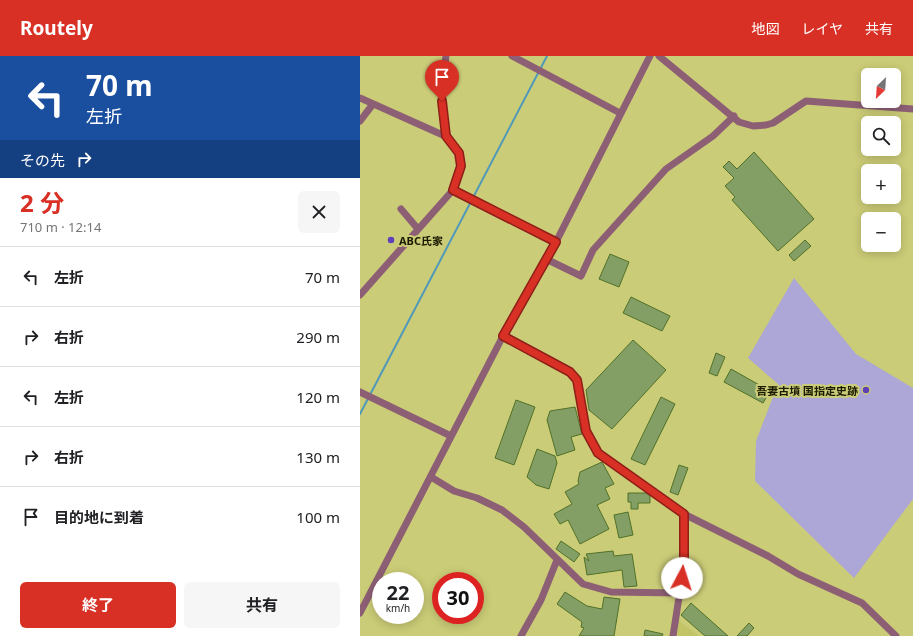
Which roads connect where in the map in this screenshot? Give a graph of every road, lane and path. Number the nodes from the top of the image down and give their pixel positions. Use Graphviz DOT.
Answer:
graph roads {
  1 [pos="446,56"];
  2 [pos="512,56"];
  3 [pos="650,56"];
  4 [pos="660,56"];
  5 [pos="360,98"];
  6 [pos="373,104"];
  7 [pos="913,109"];
  8 [pos="620,113"];
  9 [pos="734,116"];
  10 [pos="360,120"];
  11 [pos="446,136"];
  12 [pos="453,190"];
  13 [pos="401,209"];
  14 [pos="418,229"];
  15 [pos="556,242"];
  16 [pos="546,259"];
  17 [pos="360,295"];
  18 [pos="503,336"];
  19 [pos="360,392"];
  20 [pos="451,436"];
  21 [pos="431,477"];
  22 [pos="684,514"];
  23 [pos="557,560"];
  24 [pos="679,593"];
  25 [pos="360,613"];
  26 [pos="521,636"];
  27 [pos="674,636"];
  28 [pos="896,636"];
  1 -- 11 [label="street"];
  2 -- 8 [label="street"];
  3 -- 8 [label="street"];
  4 -- 9 [label="street"];
  5 -- 6 [label="street"];
  6 -- 10 [label="street"];
  6 -- 11 [label="street"];
  7 -- 9 [label="street"];
  8 -- 15 [label="street"];
  9 -- 16 [label="street"];
  11 -- 12 [label="street"];
  12 -- 14 [label="street"];
  12 -- 15 [label="street"];
  13 -- 14 [label="street"];
  14 -- 17 [label="street"];
  15 -- 16 [label="street"];
  16 -- 18 [label="street"];
  18 -- 20 [label="street"];
  18 -- 22 [label="street"];
  19 -- 20 [label="street"];
  20 -- 21 [label="street"];
  21 -- 23 [label="street"];
  21 -- 25 [label="street"];
  22 -- 24 [label="street"];
  22 -- 28 [label="street"];
  23 -- 24 [label="street"];
  23 -- 26 [label="street"];
  24 -- 27 [label="street"];
}
